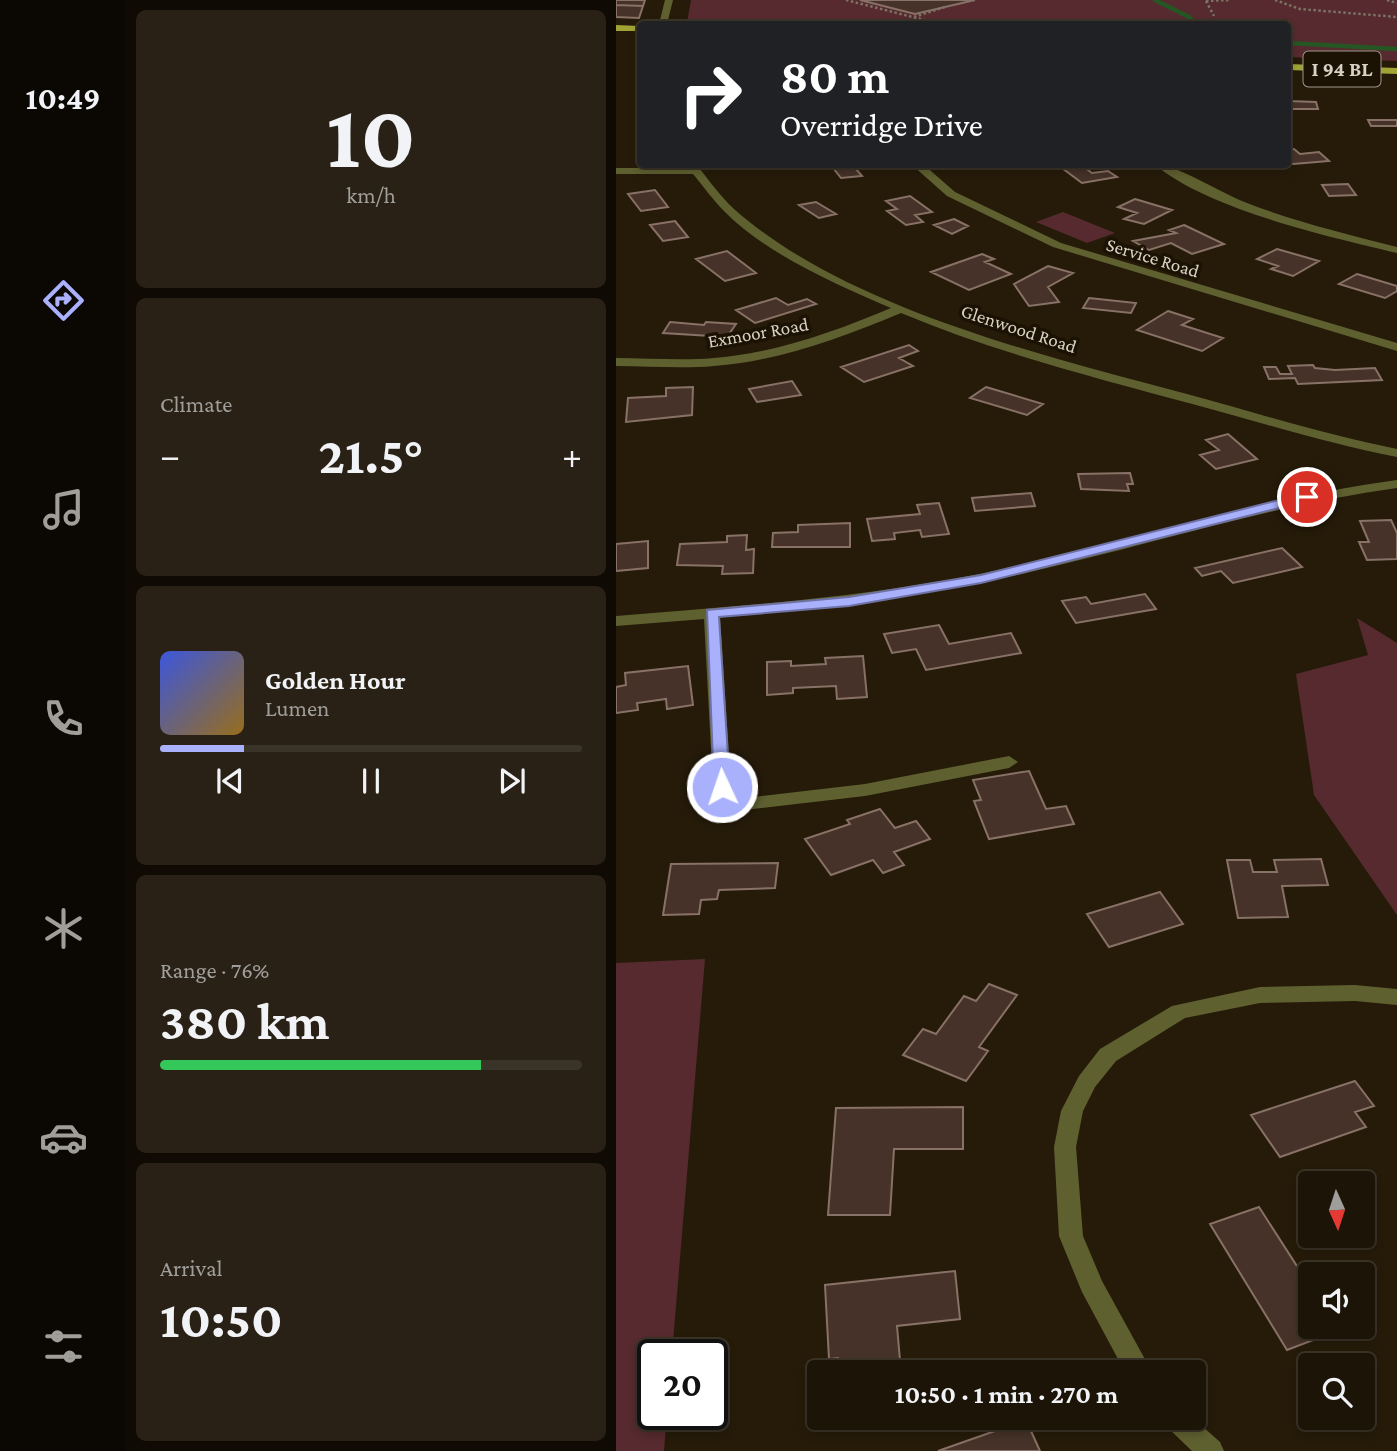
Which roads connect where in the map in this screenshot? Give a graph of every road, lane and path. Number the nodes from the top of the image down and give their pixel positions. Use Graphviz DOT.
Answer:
graph roads {
  1 [pos="669,0"];
  2 [pos="846,0"];
  3 [pos="1229,0"];
  4 [pos="1275,0"];
  5 [pos="1387,0"];
  6 [pos="1206,1"];
  7 [pos="1397,3"];
  8 [pos="945,7"];
  9 [pos="1214,16"];
  10 [pos="914,17"];
  11 [pos="1397,17"];
  12 [pos="664,21"];
  13 [pos="929,21"];
  14 [pos="616,28"];
  15 [pos="637,29"];
  16 [pos="1291,67"];
  17 [pos="1397,71"];
  18 [pos="692,168"];
  19 [pos="920,168"];
  20 [pos="1166,168"];
  21 [pos="616,171"];
  22 [pos="1397,250"];
  23 [pos="900,309"];
  24 [pos="1397,347"];
  25 [pos="616,362"];
  26 [pos="1377,450"];
  27 [pos="1397,453"];
  28 [pos="1397,477"];
  29 [pos="1397,484"];
  30 [pos="712,613"];
  31 [pos="616,621"];
  32 [pos="1009,762"];
  33 [pos="1397,997"];
  34 [pos="1132,1360"];
  35 [pos="1188,1430"];
  36 [pos="1211,1451"];
  1 -- 12 [label="street"];
  2 -- 10 [label="path"];
  3 -- 6 [label="path"];
  4 -- 11 [label="path"];
  5 -- 7 [label="path"];
  6 -- 9 [label="path"];
  8 -- 10 [label="path"];
  10 -- 13 [label="path"];
  14 -- 15 [label="main road"];
  16 -- 17 [label="main road, I 94 BL"];
  18 -- 21 [label="street"];
  18 -- 23 [label="street, Glenwood Road"];
  19 -- 24 [label="street, Service Road"];
  20 -- 22 [label="street"];
  23 -- 25 [label="street, Exmoor Road"];
  23 -- 26 [label="street, Glenwood Road"];
  26 -- 27 [label="street, Glenwood Road"];
  26 -- 28 [label="street"];
  29 -- 30 [label="street"];
  30 -- 31 [label="street"];
  30 -- 32 [label="street"];
  33 -- 34 [label="street"];
  35 -- 36 [label="street"];
}
